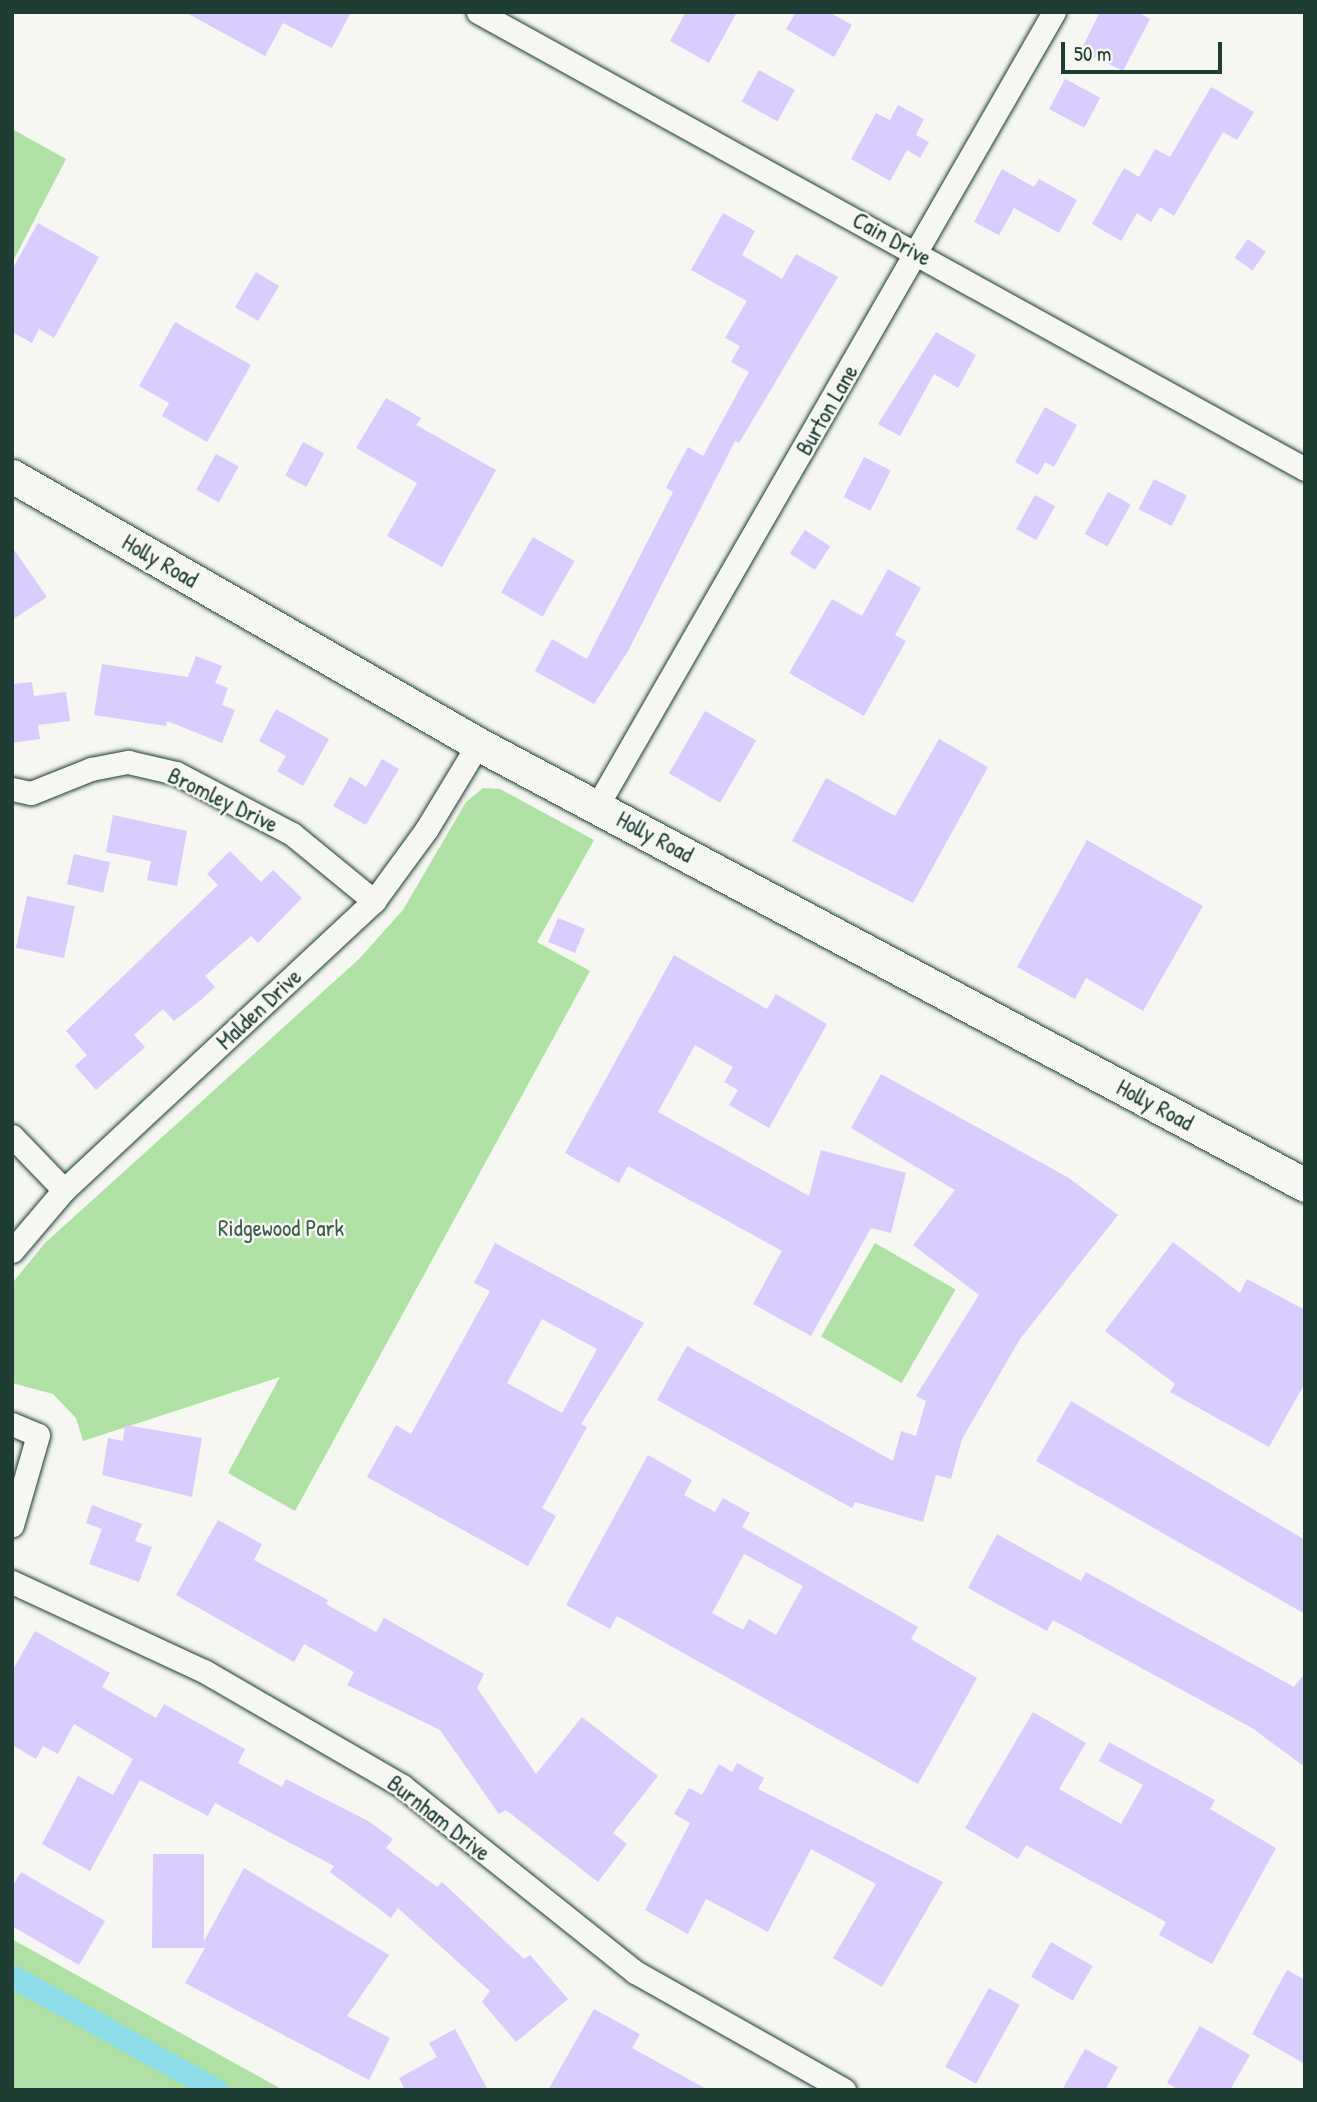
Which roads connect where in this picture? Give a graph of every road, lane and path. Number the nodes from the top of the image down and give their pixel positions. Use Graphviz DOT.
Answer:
graph roads {
  1 [pos="478,12"];
  2 [pos="1054,12"];
  3 [pos="918,253"];
  4 [pos="1305,469"];
  5 [pos="12,476"];
  6 [pos="478,744"];
  7 [pos="12,789"];
  8 [pos="597,806"];
  9 [pos="374,901"];
  10 [pos="12,1136"];
  11 [pos="1305,1185"];
  12 [pos="64,1190"];
  13 [pos="12,1251"];
  14 [pos="12,1424"];
  15 [pos="12,1525"];
  16 [pos="12,1582"];
  17 [pos="844,2090"];
  1 -- 3 [label="street, Cain Drive"];
  2 -- 3 [label="street, Burton Lane"];
  3 -- 4 [label="street, Cain Drive"];
  3 -- 8 [label="street, Burton Lane"];
  5 -- 6 [label="main road, Holly Road"];
  6 -- 8 [label="main road, Holly Road"];
  6 -- 9 [label="street, Malden Drive"];
  7 -- 9 [label="street, Bromley Drive"];
  8 -- 11 [label="main road, Holly Road"];
  9 -- 12 [label="street, Malden Drive"];
  10 -- 12 [label="street"];
  12 -- 13 [label="street, Malden Drive"];
  14 -- 15 [label="street"];
  16 -- 17 [label="street, Burnham Drive"];
}
